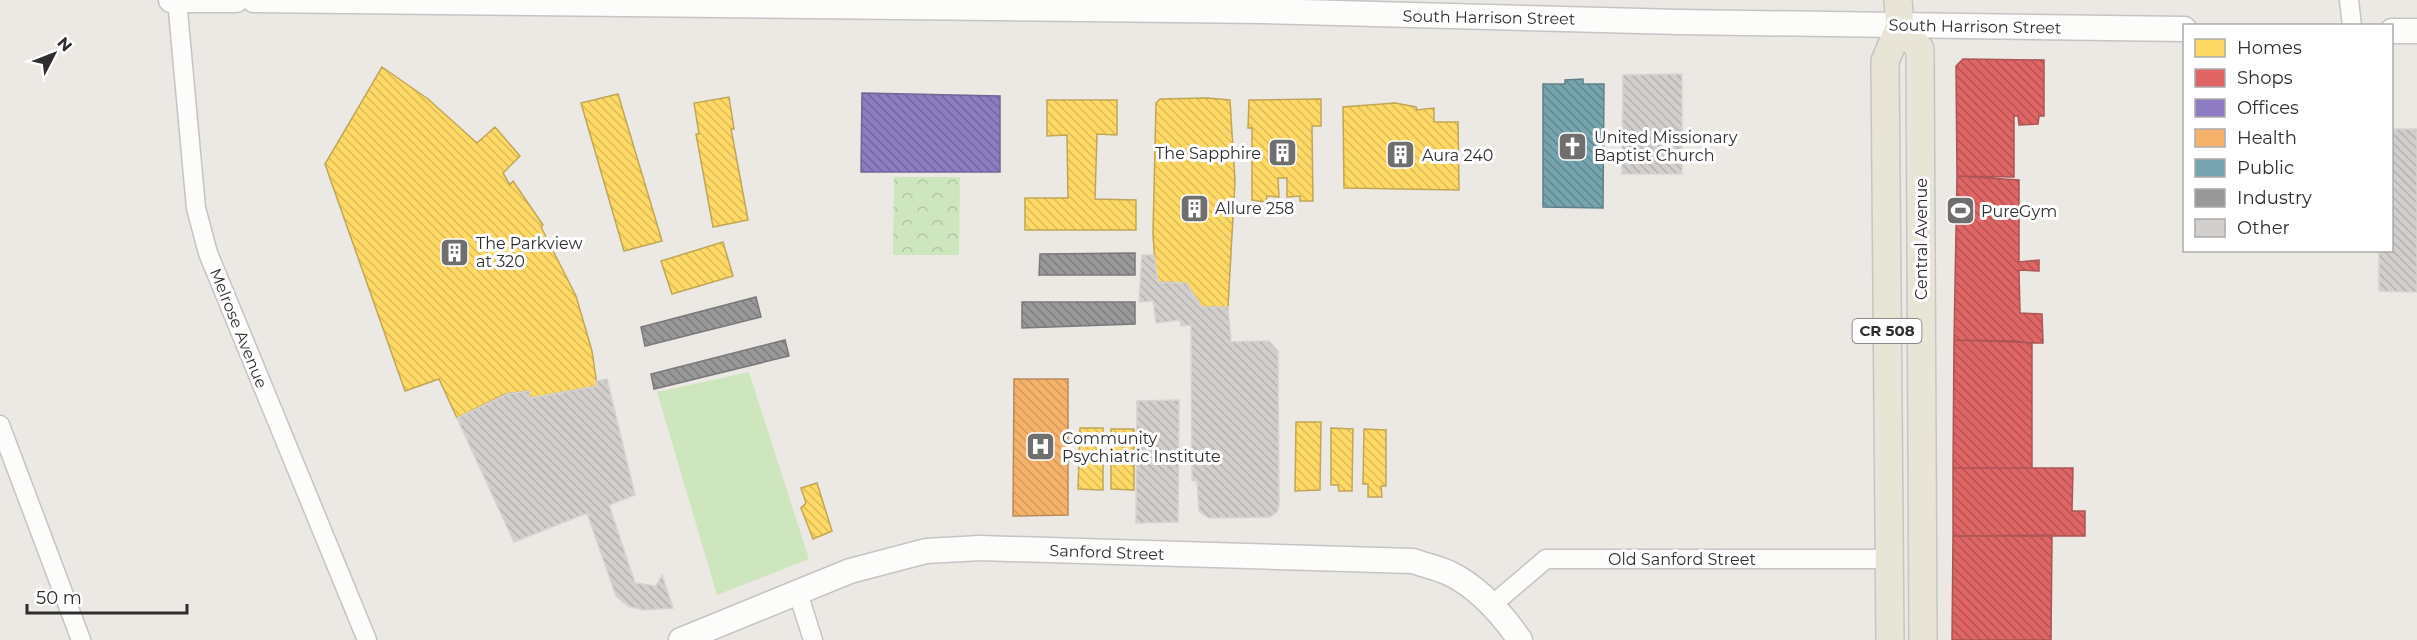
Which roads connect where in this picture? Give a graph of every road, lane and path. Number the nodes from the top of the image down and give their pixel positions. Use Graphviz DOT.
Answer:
graph roads {
  1 [pos="171,0"];
  2 [pos="177,0"];
  3 [pos="236,0"];
  4 [pos="254,0"];
  5 [pos="2349,0"];
  6 [pos="1018,4"];
  7 [pos="1899,13"];
  8 [pos="2352,24"];
  9 [pos="2183,29"];
  10 [pos="2393,31"];
  11 [pos="2417,31"];
  12 [pos="0,425"];
  13 [pos="1889,559"];
  14 [pos="798,592"];
  15 [pos="1492,605"];
  16 [pos="81,640"];
  17 [pos="367,640"];
  18 [pos="681,640"];
  19 [pos="813,640"];
  20 [pos="1520,640"];
  21 [pos="1890,640"];
  22 [pos="1923,640"];
  1 -- 2 [label="main road"];
  2 -- 3 [label="main road"];
  2 -- 17 [label="street, Melrose Avenue"];
  4 -- 6 [label="main road, South Harrison Street"];
  5 -- 8 [label="street"];
  6 -- 7 [label="main road, South Harrison Street"];
  7 -- 9 [label="main road, South Harrison Street"];
  7 -- 13 [label="main road, Central Avenue / CR 508"];
  7 -- 22 [label="main road, Central Avenue / CR 508"];
  10 -- 11 [label="main road"];
  12 -- 16 [label="street"];
  13 -- 15 [label="street, Old Sanford Street"];
  13 -- 21 [label="main road, Central Avenue / CR 508"];
  14 -- 15 [label="main road, Sanford Street"];
  14 -- 18 [label="main road, Sanford Street"];
  14 -- 19 [label="street"];
  15 -- 20 [label="main road, Sanford Street"];
}
